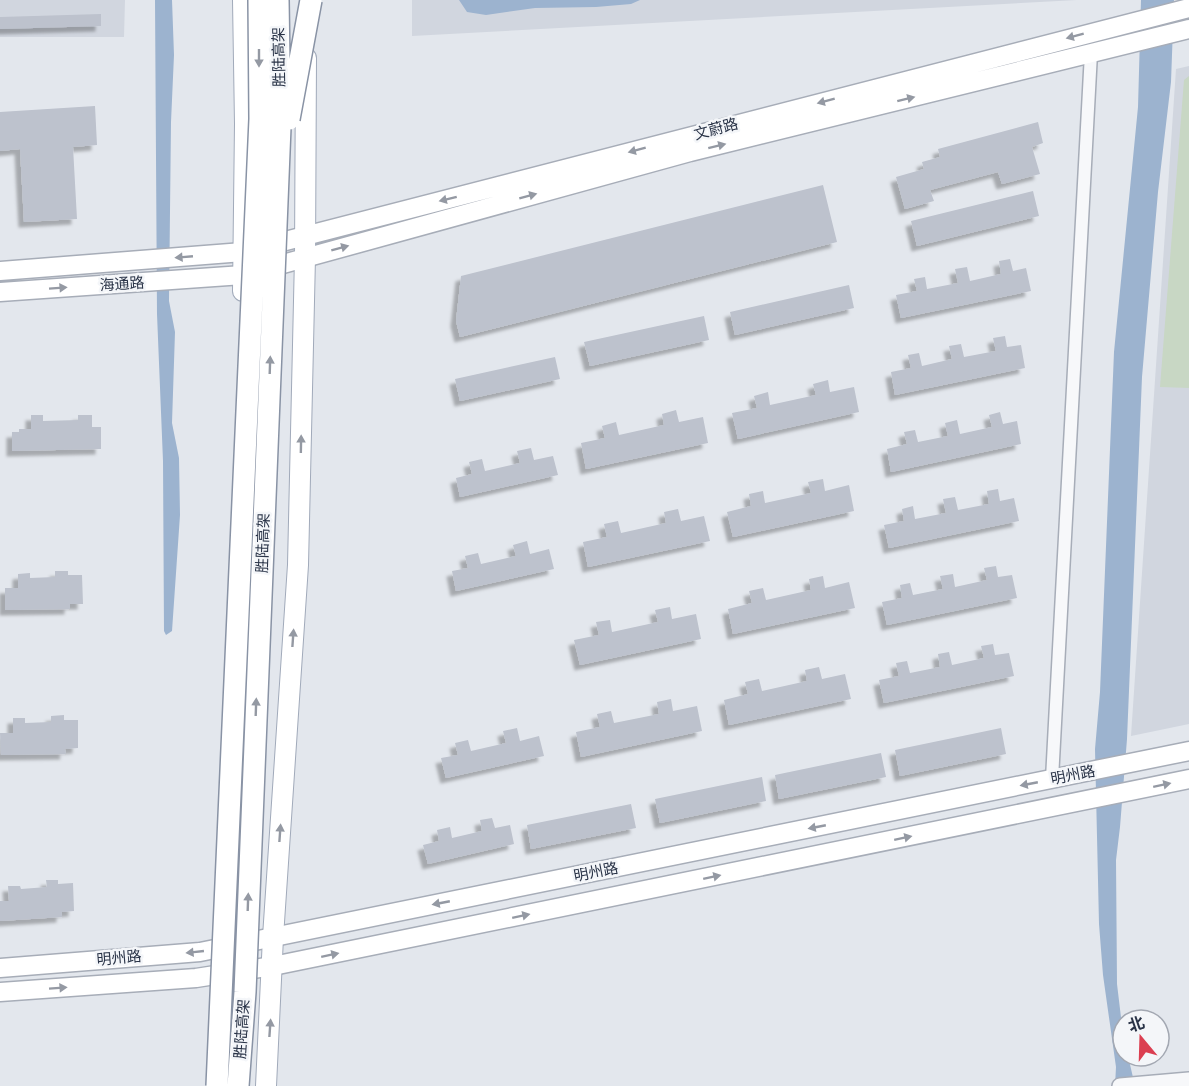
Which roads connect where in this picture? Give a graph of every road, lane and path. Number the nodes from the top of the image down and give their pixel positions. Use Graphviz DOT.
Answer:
graph roads {
  1 [pos="243,0"];
  2 [pos="259,0"];
  3 [pos="278,0"];
  4 [pos="309,0"];
  5 [pos="1189,8"];
  6 [pos="1189,29"];
  7 [pos="1091,53"];
  8 [pos="278,181"];
  9 [pos="304,236"];
  10 [pos="243,252"];
  11 [pos="305,257"];
  12 [pos="0,271"];
  13 [pos="243,275"];
  14 [pos="0,292"];
  15 [pos="1189,751"];
  16 [pos="1052,779"];
  17 [pos="1189,779"];
  18 [pos="273,937"];
  19 [pos="273,966"];
  20 [pos="0,968"];
  21 [pos="0,992"];
  22 [pos="1189,1080"];
  23 [pos="217,1086"];
  24 [pos="223,1086"];
  25 [pos="238,1086"];
  26 [pos="266,1086"];
  27 [pos="1120,1086"];
  1 -- 10 [label="main road"];
  2 -- 23 [label="highway, 胜陆高架, one-way, bridge"];
  3 -- 8 [label="highway, 胜陆高架, bridge"];
  4 -- 8 [label="highway, bridge"];
  4 -- 9 [label="main road"];
  5 -- 9 [label="main road, 文蔚路, one-way"];
  6 -- 7 [label="main road, 文蔚路"];
  11 -- 7 [label="main road, 文蔚路, one-way"];
  7 -- 16 [label="street"];
  25 -- 8 [label="highway, 胜陆高架, one-way, bridge"];
  9 -- 10 [label="main road, 文蔚路"];
  9 -- 11 [label="main road"];
  10 -- 12 [label="main road, 海通路, one-way"];
  10 -- 13 [label="main road"];
  11 -- 13 [label="main road, 文蔚路"];
  18 -- 11 [label="main road, one-way"];
  14 -- 13 [label="main road, 海通路, one-way"];
  13 -- 24 [label="main road"];
  15 -- 16 [label="main road, 明州路"];
  16 -- 18 [label="main road, 明州路, one-way"];
  19 -- 17 [label="main road, 明州路, one-way"];
  18 -- 19 [label="main road"];
  18 -- 20 [label="main road, 明州路, one-way"];
  21 -- 19 [label="main road, 明州路, one-way"];
  26 -- 19 [label="main road, one-way"];
  22 -- 27 [label="street"];
}
